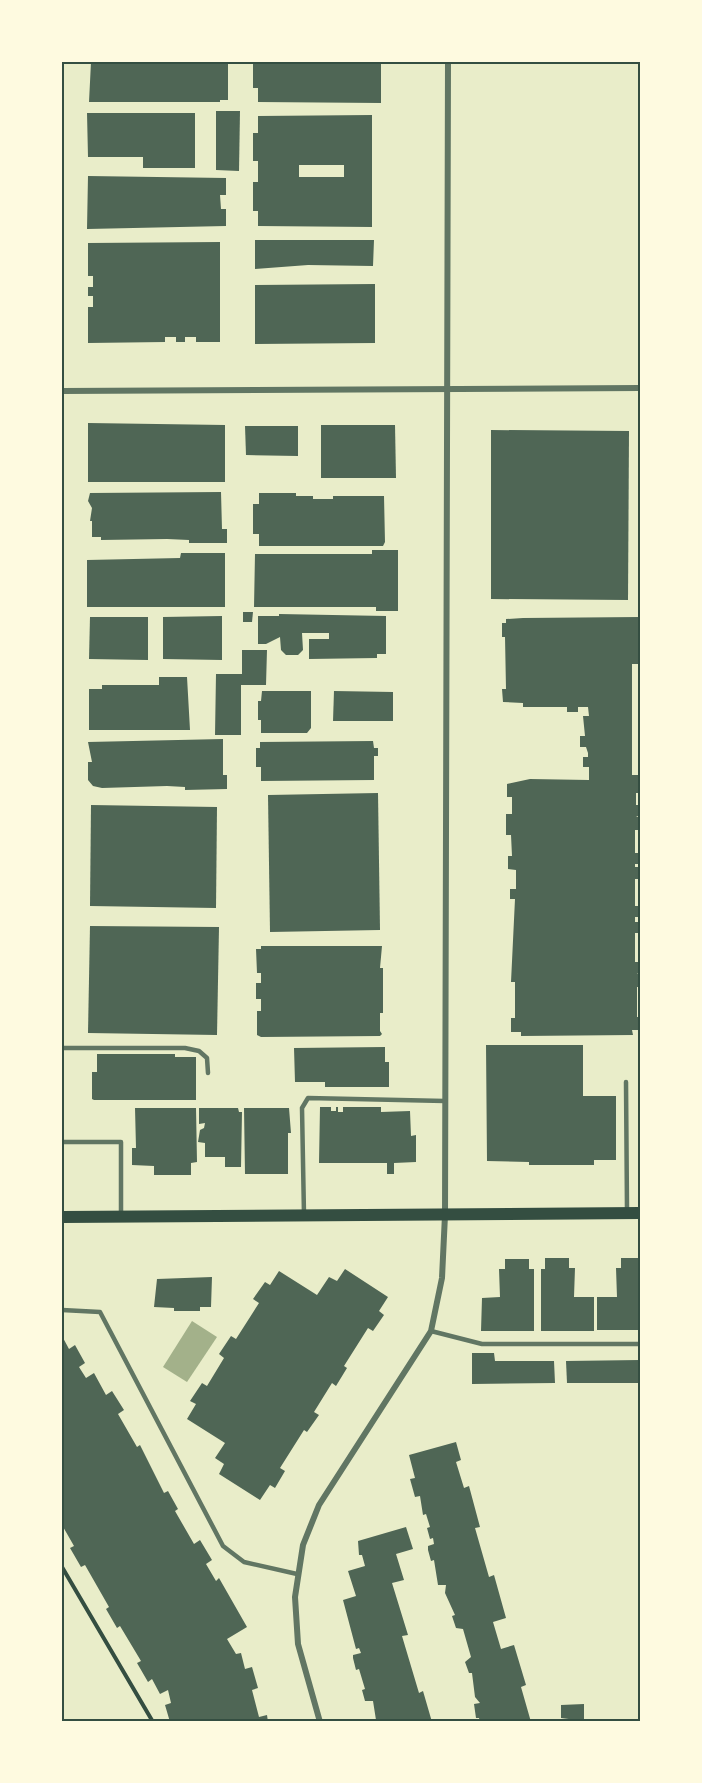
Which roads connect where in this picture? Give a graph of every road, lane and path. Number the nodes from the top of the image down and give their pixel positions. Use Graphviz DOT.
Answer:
graph roads {
  1 [pos="448,62"];
  2 [pos="445,388"];
  3 [pos="640,388"];
  4 [pos="62,391"];
  5 [pos="62,1048"];
  6 [pos="208,1073"];
  7 [pos="626,1082"];
  8 [pos="445,1101"];
  9 [pos="62,1142"];
  10 [pos="640,1213"];
  11 [pos="627,1214"];
  12 [pos="445,1215"];
  13 [pos="304,1216"];
  14 [pos="62,1217"];
  15 [pos="121,1217"];
  16 [pos="62,1310"];
  17 [pos="431,1332"];
  18 [pos="640,1344"];
  19 [pos="62,1567"];
  20 [pos="297,1574"];
  21 [pos="153,1722"];
  22 [pos="320,1722"];
  1 -- 2 [label="street"];
  2 -- 3 [label="street"];
  2 -- 4 [label="street"];
  2 -- 8 [label="street"];
  5 -- 6 [label="lane"];
  7 -- 11 [label="lane"];
  8 -- 12 [label="street"];
  8 -- 13 [label="lane"];
  9 -- 15 [label="lane"];
  10 -- 11 [label="main road"];
  11 -- 12 [label="main road"];
  12 -- 13 [label="main road"];
  12 -- 17 [label="street"];
  13 -- 15 [label="main road"];
  14 -- 15 [label="main road"];
  16 -- 20 [label="lane"];
  17 -- 18 [label="lane"];
  17 -- 20 [label="street"];
  19 -- 21 [label="path"];
  20 -- 22 [label="street"];
}
